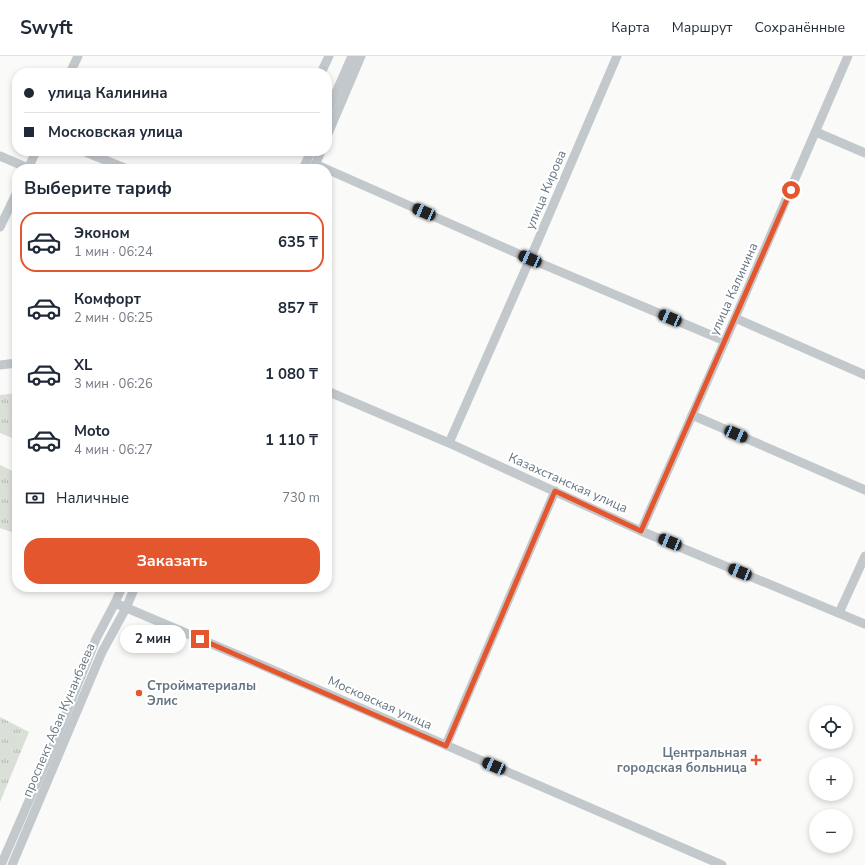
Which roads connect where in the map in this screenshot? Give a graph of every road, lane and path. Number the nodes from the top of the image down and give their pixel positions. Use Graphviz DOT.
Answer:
graph roads {
  1 [pos="78,56"];
  2 [pos="329,56"];
  3 [pos="352,56"];
  4 [pos="361,56"];
  5 [pos="617,56"];
  6 [pos="848,56"];
  7 [pos="72,68"];
  8 [pos="324,68"];
  9 [pos="332,102"];
  10 [pos="332,124"];
  11 [pos="816,132"];
  12 [pos="865,153"];
  13 [pos="0,156"];
  14 [pos="95,156"];
  15 [pos="19,164"];
  16 [pos="115,164"];
  17 [pos="332,174"];
  18 [pos="12,202"];
  19 [pos="0,227"];
  20 [pos="530,259"];
  21 [pos="735,318"];
  22 [pos="725,341"];
  23 [pos="12,363"];
  24 [pos="0,364"];
  25 [pos="865,375"];
  26 [pos="332,393"];
  27 [pos="692,415"];
  28 [pos="449,443"];
  29 [pos="865,490"];
  30 [pos="555,491"];
  31 [pos="641,531"];
  32 [pos="865,556"];
  33 [pos="120,592"];
  34 [pos="133,592"];
  35 [pos="115,603"];
  36 [pos="126,608"];
  37 [pos="839,613"];
  38 [pos="865,624"];
  39 [pos="446,746"];
  40 [pos="1,865"];
  41 [pos="12,865"];
  42 [pos="722,865"];
  1 -- 7 [label="street"];
  2 -- 8 [label="street"];
  3 -- 9 [label="street"];
  4 -- 10 [label="street"];
  5 -- 20 [label="street, улица Кирова"];
  6 -- 11 [label="street, улица Калинина"];
  11 -- 12 [label="street"];
  11 -- 21 [label="street, улица Калинина"];
  13 -- 15 [label="street"];
  14 -- 16 [label="street"];
  17 -- 20 [label="street"];
  18 -- 19 [label="street"];
  20 -- 22 [label="street"];
  20 -- 28 [label="street, улица Кирова"];
  21 -- 22 [label="street, улица Калинина"];
  21 -- 25 [label="street"];
  22 -- 27 [label="street, улица Калинина"];
  23 -- 24 [label="street"];
  26 -- 28 [label="street, Казахстанская улица"];
  27 -- 29 [label="street"];
  27 -- 31 [label="street, улица Калинина"];
  28 -- 30 [label="street, Казахстанская улица"];
  30 -- 31 [label="street, Казахстанская улица"];
  30 -- 39 [label="street"];
  31 -- 37 [label="street, Казахстанская улица"];
  32 -- 37 [label="street"];
  33 -- 35 [label="street, проспект Абая Кунанбаева"];
  34 -- 36 [label="street, проспект Абая Кунанбаева"];
  35 -- 36 [label="street, Московская улица"];
  35 -- 40 [label="street, проспект Абая Кунанбаева"];
  36 -- 39 [label="street, Московская улица"];
  36 -- 41 [label="street, проспект Абая Кунанбаева"];
  37 -- 38 [label="street, Казахстанская улица"];
  39 -- 42 [label="street, Московская улица"];
}
